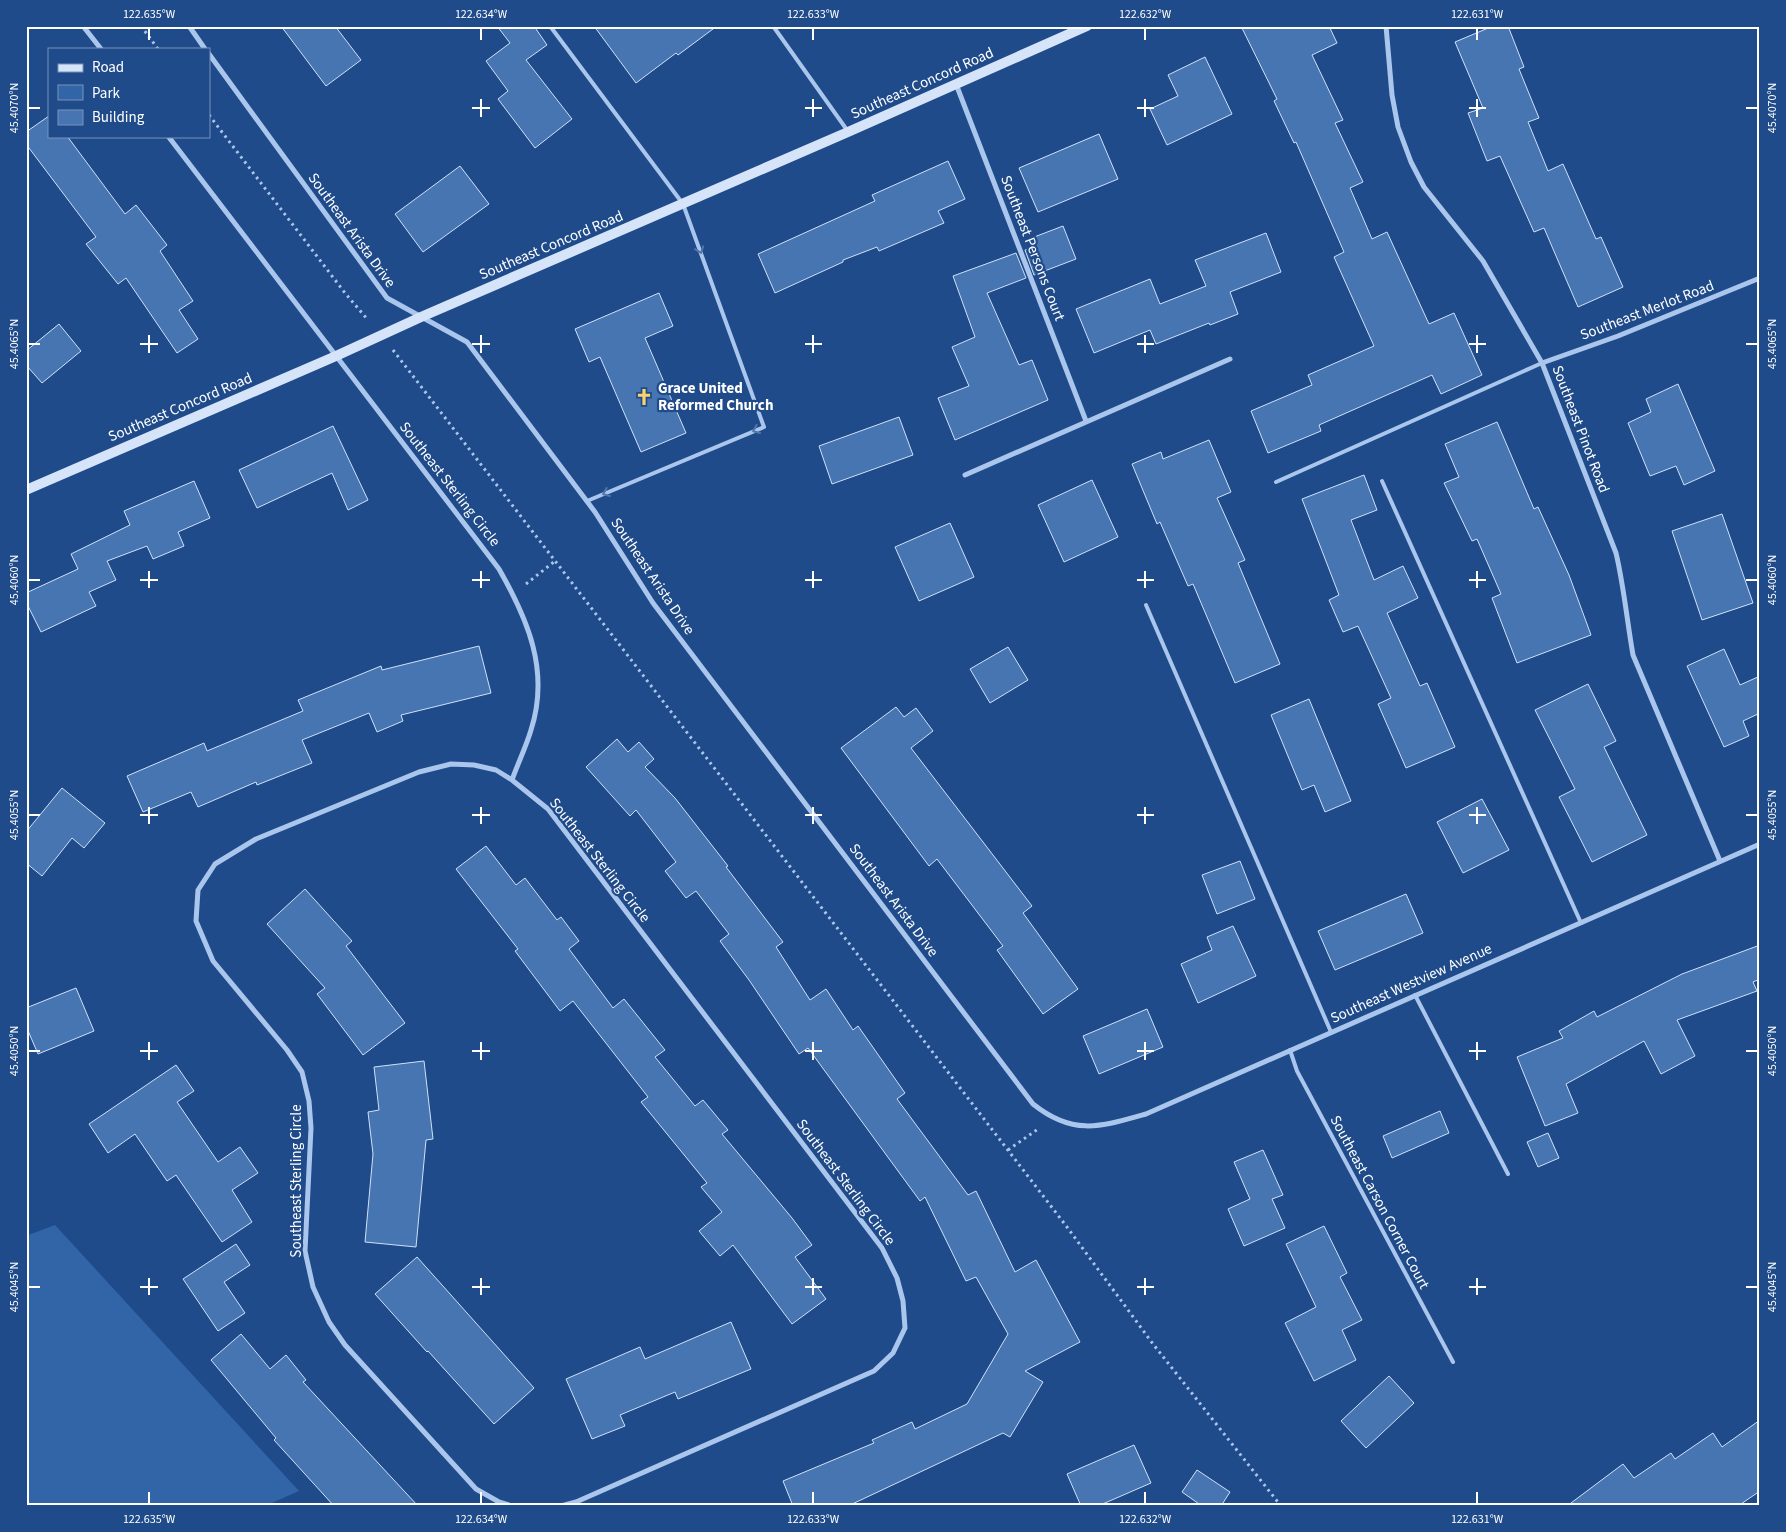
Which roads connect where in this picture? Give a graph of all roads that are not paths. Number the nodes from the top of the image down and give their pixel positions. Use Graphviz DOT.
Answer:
graph roads {
  1 [pos="83,26"];
  2 [pos="188,26"];
  3 [pos="550,26"];
  4 [pos="773,26"];
  5 [pos="1086,26"];
  6 [pos="1386,26"];
  7 [pos="100,48"];
  8 [pos="204,48"];
  9 [pos="210,55"];
  10 [pos="956,84"];
  11 [pos="848,132"];
  12 [pos="170,138"];
  13 [pos="684,204"];
  14 [pos="1760,278"];
  15 [pos="421,317"];
  16 [pos="336,356"];
  17 [pos="1230,360"];
  18 [pos="1542,363"];
  19 [pos="1086,421"];
  20 [pos="965,475"];
  21 [pos="1382,481"];
  22 [pos="1276,482"];
  23 [pos="26,490"];
  24 [pos="587,501"];
  25 [pos="1146,605"];
  26 [pos="512,780"];
  27 [pos="1760,844"];
  28 [pos="1720,862"];
  29 [pos="1581,923"];
  30 [pos="1415,995"];
  31 [pos="1331,1032"];
  32 [pos="1290,1050"];
  33 [pos="1068,1124"];
  34 [pos="1508,1174"];
  35 [pos="1454,1362"];
  36 [pos="512,1506"];
  37 [pos="561,1506"];
  1 -- 7 [label="street"];
  2 -- 8 [label="street"];
  3 -- 13 [label="lane"];
  4 -- 11 [label="lane"];
  5 -- 10 [label="street, Southeast Concord Road"];
  6 -- 18 [label="street, Southeast Pinot Road"];
  9 -- 15 [label="street, Southeast Arista Drive"];
  10 -- 11 [label="street, Southeast Concord Road"];
  10 -- 19 [label="street, Southeast Persons Court"];
  11 -- 13 [label="street, Southeast Concord Road"];
  12 -- 16 [label="street"];
  13 -- 15 [label="street, Southeast Concord Road"];
  13 -- 24 [label="lane, one-way"];
  14 -- 18 [label="street, Southeast Merlot Road"];
  15 -- 16 [label="street, Southeast Concord Road"];
  15 -- 24 [label="street, Southeast Arista Drive"];
  16 -- 23 [label="street, Southeast Concord Road"];
  16 -- 26 [label="street, Southeast Sterling Circle"];
  17 -- 19 [label="street"];
  18 -- 22 [label="lane"];
  18 -- 28 [label="street, Southeast Pinot Road"];
  19 -- 20 [label="street"];
  21 -- 29 [label="lane"];
  24 -- 33 [label="street, Southeast Arista Drive"];
  25 -- 31 [label="lane"];
  26 -- 36 [label="street, Southeast Sterling Circle"];
  26 -- 37 [label="street, Southeast Sterling Circle"];
  27 -- 28 [label="street, Southeast Westview Avenue"];
  28 -- 29 [label="street, Southeast Westview Avenue"];
  29 -- 30 [label="street, Southeast Westview Avenue"];
  30 -- 31 [label="street, Southeast Westview Avenue"];
  30 -- 34 [label="lane"];
  31 -- 32 [label="street, Southeast Westview Avenue"];
  32 -- 33 [label="street, Southeast Westview Avenue"];
  32 -- 35 [label="lane, Southeast Carson Corner Court"];
}
